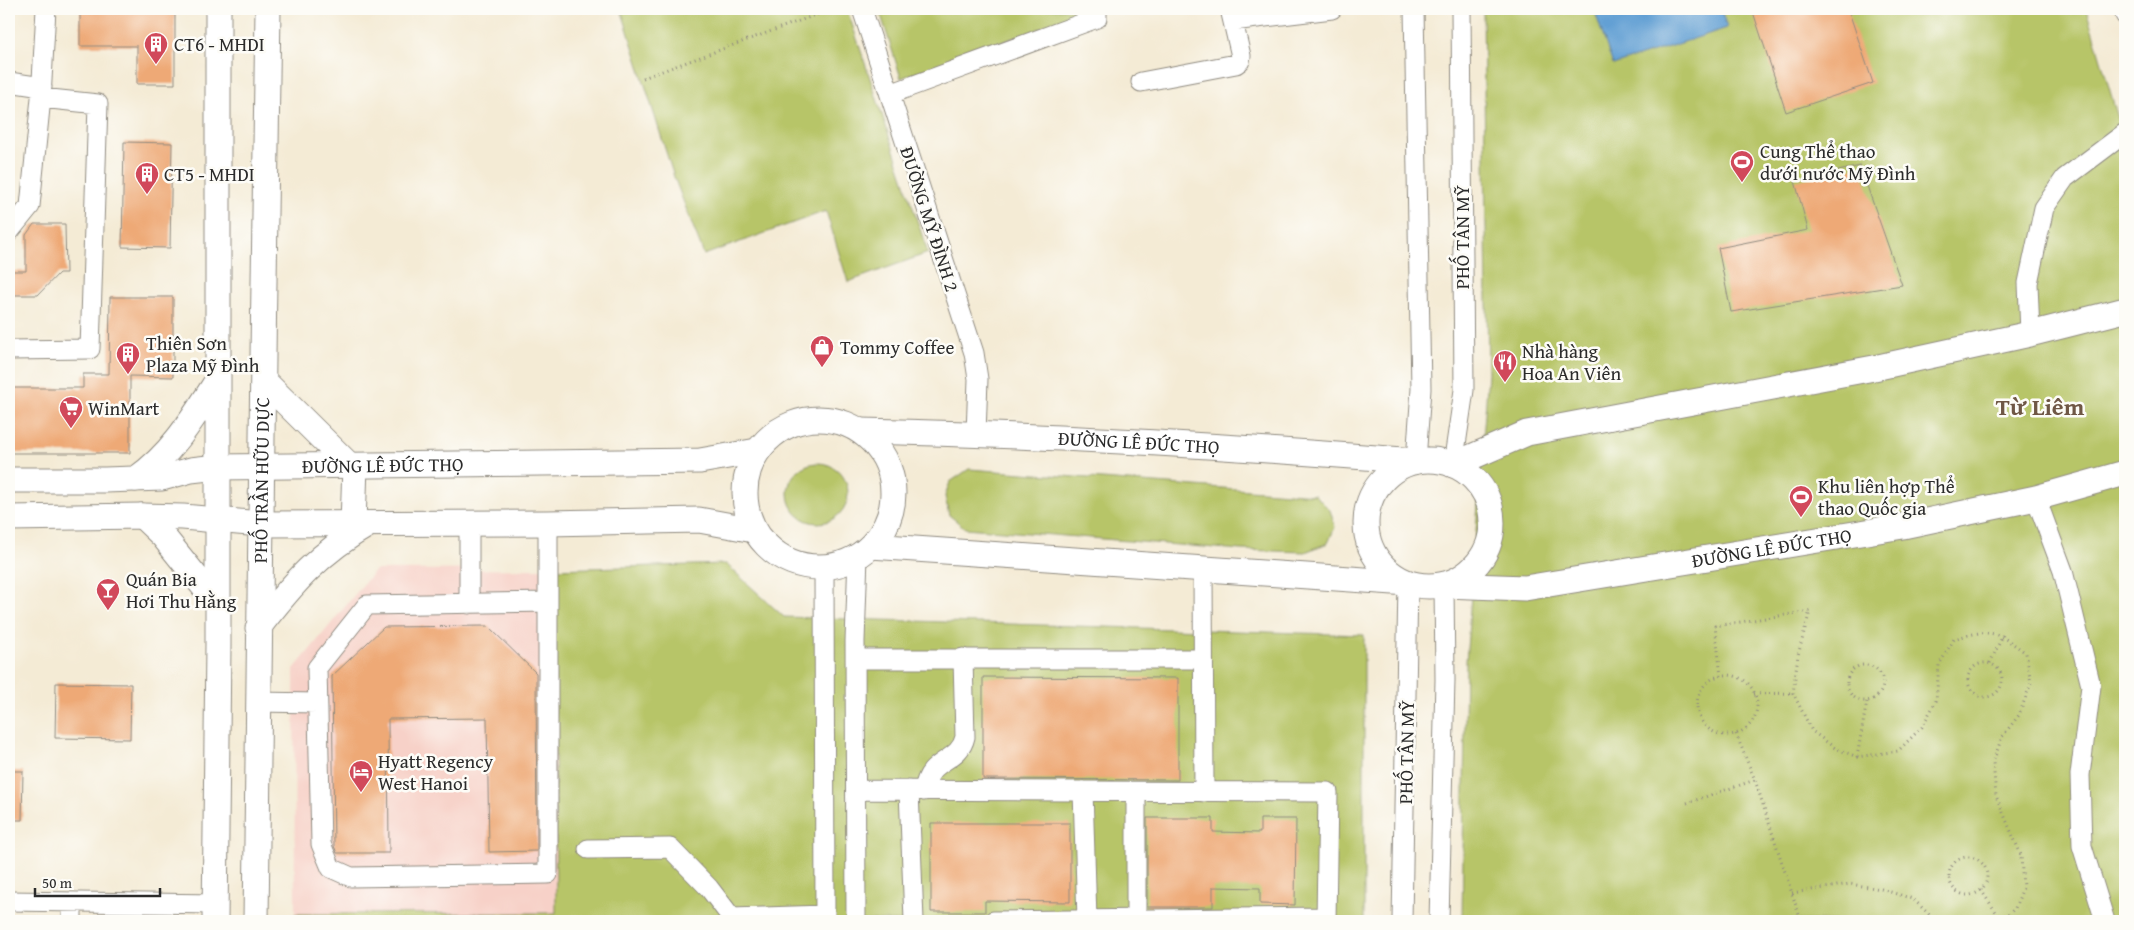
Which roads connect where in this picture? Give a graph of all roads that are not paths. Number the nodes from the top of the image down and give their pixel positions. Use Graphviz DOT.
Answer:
graph roads {
  1 [pos="46,9"];
  2 [pos="218,9"];
  3 [pos="268,9"];
  4 [pos="862,9"];
  5 [pos="1096,9"];
  6 [pos="1332,9"];
  7 [pos="1414,9"];
  8 [pos="1461,9"];
  9 [pos="2123,9"];
  10 [pos="1231,15"];
  11 [pos="2125,15"];
  12 [pos="9,82"];
  13 [pos="1141,82"];
  14 [pos="42,93"];
  15 [pos="890,94"];
  16 [pos="2125,134"];
  17 [pos="9,232"];
  18 [pos="2125,310"];
  19 [pos="2030,334"];
  20 [pos="9,350"];
  21 [pos="217,381"];
  22 [pos="264,381"];
  23 [pos="860,431"];
  24 [pos="976,434"];
  25 [pos="757,451"];
  26 [pos="1416,461"];
  27 [pos="1453,465"];
  28 [pos="261,466"];
  29 [pos="353,466"];
  30 [pos="217,467"];
  31 [pos="2125,472"];
  32 [pos="9,480"];
  33 [pos="125,480"];
  34 [pos="2036,498"];
  35 [pos="114,516"];
  36 [pos="142,516"];
  37 [pos="9,518"];
  38 [pos="217,522"];
  39 [pos="469,523"];
  40 [pos="548,523"];
  41 [pos="260,524"];
  42 [pos="361,524"];
  43 [pos="754,530"];
  44 [pos="864,551"];
  45 [pos="824,566"];
  46 [pos="1204,568"];
  47 [pos="1408,583"];
  48 [pos="1444,585"];
  49 [pos="547,602"];
  50 [pos="217,603"];
  51 [pos="469,604"];
  52 [pos="258,636"];
  53 [pos="218,645"];
  54 [pos="963,658"];
  55 [pos="855,659"];
  56 [pos="1203,659"];
  57 [pos="257,702"];
  58 [pos="317,703"];
  59 [pos="856,790"];
  60 [pos="916,791"];
  61 [pos="1083,791"];
  62 [pos="1136,792"];
  63 [pos="1204,792"];
  64 [pos="588,849"];
  65 [pos="9,901"];
  66 [pos="72,902"];
  67 [pos="215,912"];
  68 [pos="825,918"];
  69 [pos="1326,919"];
  70 [pos="1087,920"];
  71 [pos="1136,920"];
  72 [pos="1191,920"];
  73 [pos="72,921"];
  74 [pos="256,921"];
  75 [pos="856,921"];
  76 [pos="914,921"];
  77 [pos="993,921"];
  78 [pos="1402,921"];
  79 [pos="1439,921"];
  80 [pos="2105,921"];
  1 -- 14 [label="street"];
  2 -- 21 [label="main road"];
  3 -- 22 [label="main road, PHỐ TRẦN HỮU DỰC"];
  4 -- 15 [label="street, ĐƯỜNG MỸ ĐÌNH 2"];
  5 -- 15 [label="street"];
  6 -- 10 [label="street"];
  7 -- 26 [label="street"];
  8 -- 27 [label="street, PHỐ TÂN MỸ"];
  9 -- 11 [label="street"];
  10 -- 13 [label="street"];
  12 -- 14 [label="street"];
  14 -- 17 [label="street"];
  14 -- 20 [label="street"];
  15 -- 24 [label="street, ĐƯỜNG MỸ ĐÌNH 2"];
  16 -- 19 [label="street"];
  18 -- 19 [label="main road"];
  19 -- 27 [label="main road"];
  21 -- 30 [label="main road"];
  21 -- 33 [label="main road"];
  22 -- 28 [label="main road, PHỐ TRẦN HỮU DỰC"];
  22 -- 29 [label="main road"];
  23 -- 24 [label="main road, ĐƯỜNG LÊ ĐỨC THỌ"];
  23 -- 25 [label="main road"];
  23 -- 44 [label="main road"];
  24 -- 26 [label="main road, ĐƯỜNG LÊ ĐỨC THỌ"];
  25 -- 29 [label="main road, ĐƯỜNG LÊ ĐỨC THỌ"];
  25 -- 43 [label="main road"];
  26 -- 27 [label="main road"];
  26 -- 47 [label="main road"];
  27 -- 48 [label="main road"];
  28 -- 29 [label="main road, ĐƯỜNG LÊ ĐỨC THỌ"];
  28 -- 30 [label="main road, ĐƯỜNG LÊ ĐỨC THỌ"];
  28 -- 41 [label="main road, PHỐ TRẦN HỮU DỰC"];
  29 -- 42 [label="main road"];
  30 -- 33 [label="main road, ĐƯỜNG LÊ ĐỨC THỌ"];
  30 -- 38 [label="main road"];
  31 -- 34 [label="main road, ĐƯỜNG LÊ ĐỨC THỌ"];
  32 -- 33 [label="main road, ĐƯỜNG LÊ ĐỨC THỌ"];
  33 -- 35 [label="main road"];
  34 -- 48 [label="main road, ĐƯỜNG LÊ ĐỨC THỌ"];
  34 -- 80 [label="street"];
  35 -- 36 [label="main road"];
  35 -- 37 [label="main road"];
  36 -- 38 [label="main road"];
  36 -- 50 [label="main road"];
  38 -- 41 [label="main road"];
  38 -- 50 [label="main road"];
  39 -- 40 [label="main road"];
  39 -- 42 [label="main road"];
  39 -- 51 [label="street"];
  40 -- 43 [label="main road"];
  40 -- 49 [label="street"];
  41 -- 42 [label="main road"];
  41 -- 52 [label="main road, PHỐ TRẦN HỮU DỰC"];
  42 -- 52 [label="main road"];
  43 -- 45 [label="main road"];
  44 -- 45 [label="main road"];
  44 -- 46 [label="main road"];
  44 -- 55 [label="street"];
  45 -- 68 [label="street"];
  46 -- 47 [label="main road"];
  46 -- 56 [label="street"];
  47 -- 48 [label="main road"];
  47 -- 78 [label="street, PHỐ TÂN MỸ"];
  48 -- 79 [label="street, PHỐ TÂN MỸ"];
  49 -- 51 [label="street"];
  49 -- 58 [label="street"];
  50 -- 53 [label="main road"];
  51 -- 58 [label="street"];
  52 -- 53 [label="main road"];
  52 -- 57 [label="main road, PHỐ TRẦN HỮU DỰC"];
  53 -- 67 [label="main road"];
  54 -- 55 [label="street"];
  54 -- 56 [label="street"];
  54 -- 60 [label="street"];
  55 -- 59 [label="street"];
  56 -- 63 [label="street"];
  57 -- 58 [label="street"];
  57 -- 74 [label="main road, PHỐ TRẦN HỮU DỰC"];
  59 -- 60 [label="street"];
  59 -- 75 [label="street"];
  60 -- 61 [label="street"];
  60 -- 76 [label="street"];
  61 -- 62 [label="street"];
  61 -- 70 [label="street"];
  62 -- 63 [label="street"];
  62 -- 71 [label="street"];
  63 -- 69 [label="street"];
  64 -- 68 [label="street"];
  65 -- 66 [label="street"];
  66 -- 67 [label="street"];
  66 -- 73 [label="street"];
  69 -- 72 [label="street"];
  70 -- 71 [label="street"];
  70 -- 77 [label="street"];
  71 -- 72 [label="street"];
}
